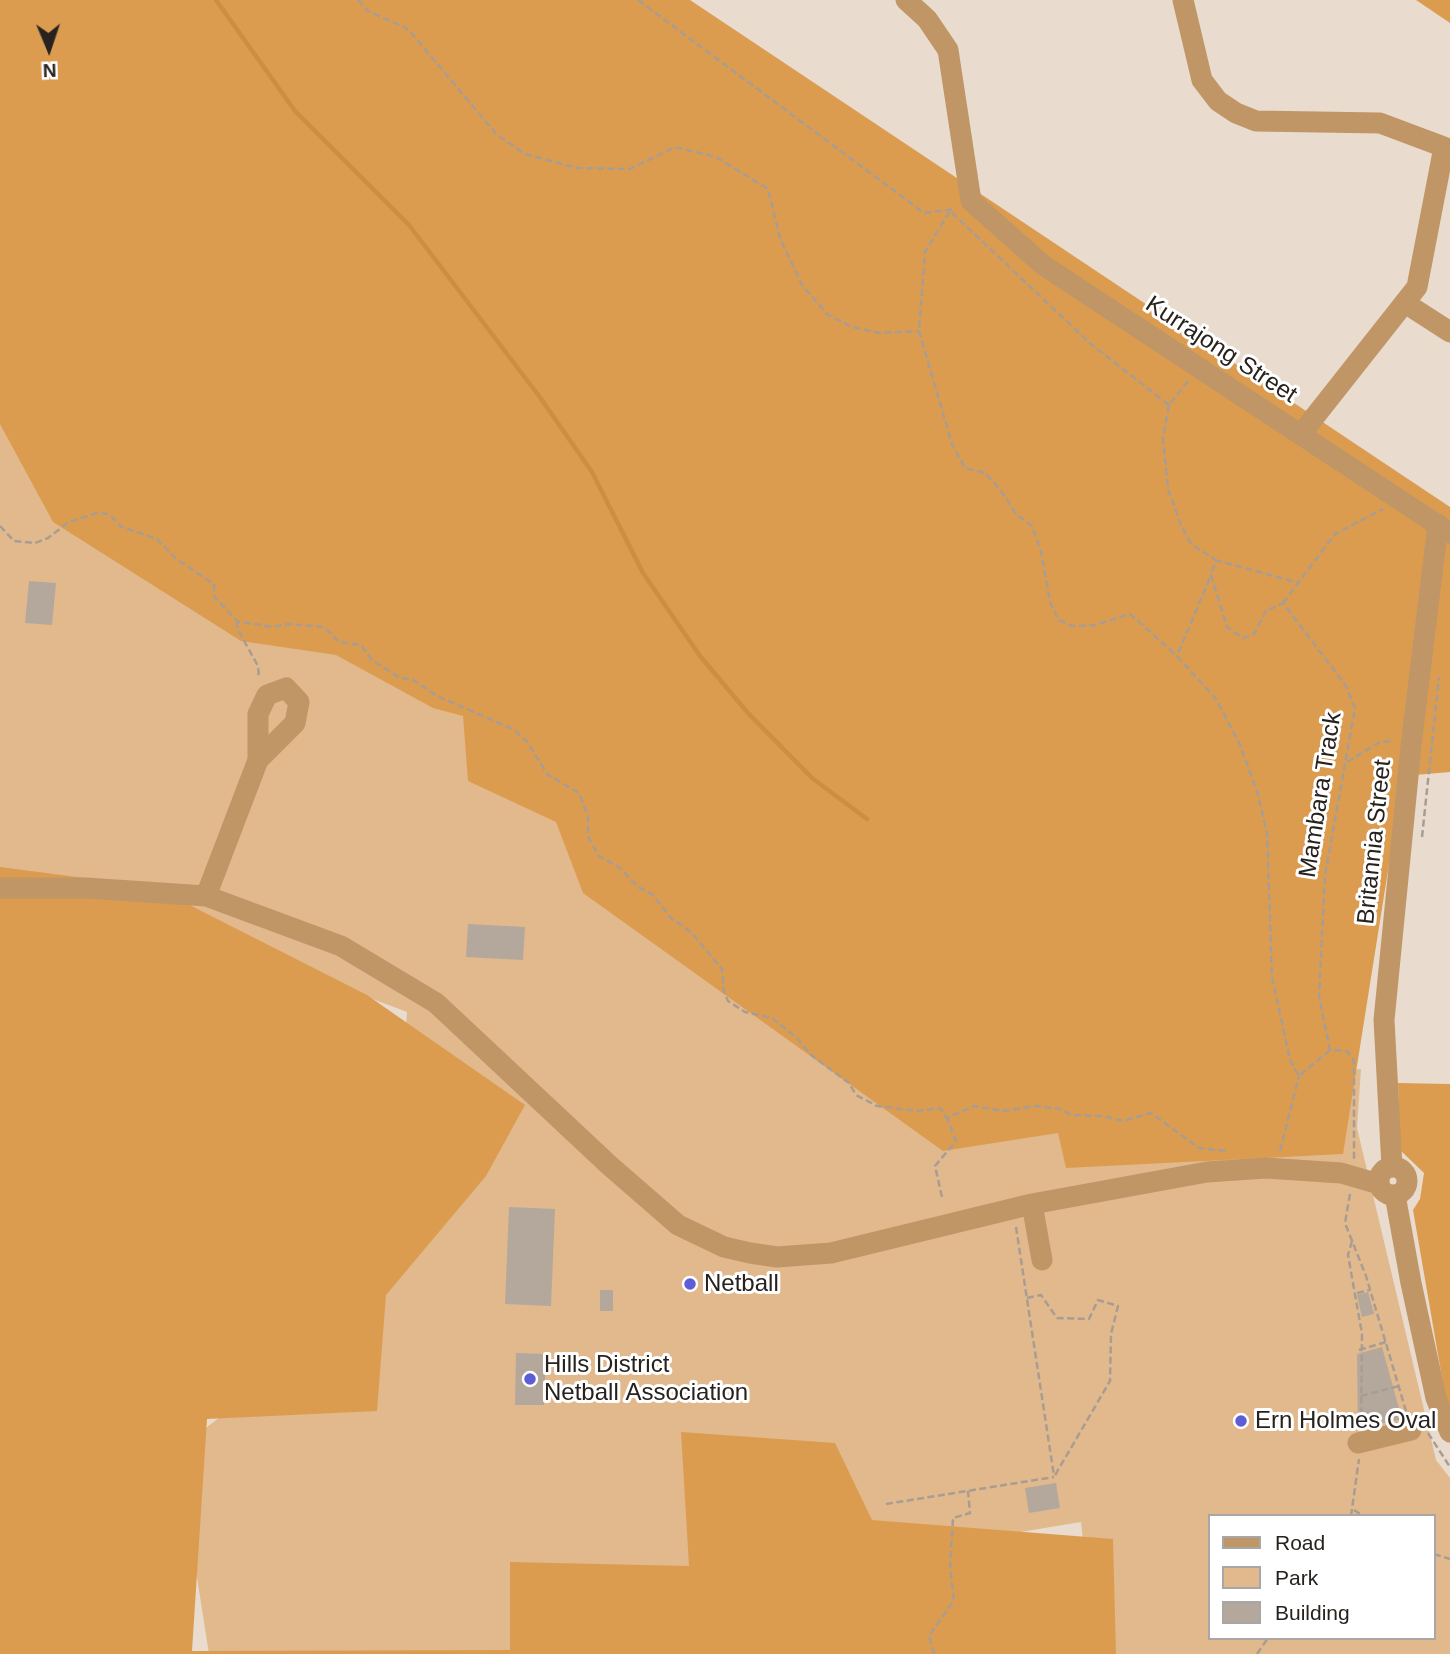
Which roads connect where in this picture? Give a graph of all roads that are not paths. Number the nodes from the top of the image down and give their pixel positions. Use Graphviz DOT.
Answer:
graph roads {
  1 [pos="906,0"];
  2 [pos="1182,0"];
  3 [pos="1447,146"];
  4 [pos="1405,303"];
  5 [pos="1450,332"];
  6 [pos="1301,434"];
  7 [pos="1444,529"];
  8 [pos="258,760"];
  9 [pos="0,888"];
  10 [pos="206,896"];
  11 [pos="1387,1190"];
  12 [pos="1032,1205"];
  13 [pos="1042,1260"];
  14 [pos="1414,1424"];
  15 [pos="1450,1432"];
  16 [pos="1359,1444"];
  1 -- 6 [label="street, Kurrajong Street"];
  2 -- 3 [label="street"];
  3 -- 4 [label="street"];
  4 -- 5 [label="street"];
  4 -- 6 [label="street"];
  6 -- 7 [label="street, Kurrajong Street"];
  7 -- 11 [label="street, Britannia Street"];
  8 -- 8 [label="street"];
  8 -- 10 [label="street"];
  9 -- 10 [label="street"];
  10 -- 12 [label="street"];
  11 -- 12 [label="street"];
  11 -- 15 [label="street"];
  12 -- 13 [label="street"];
  14 -- 16 [label="street"];
}
